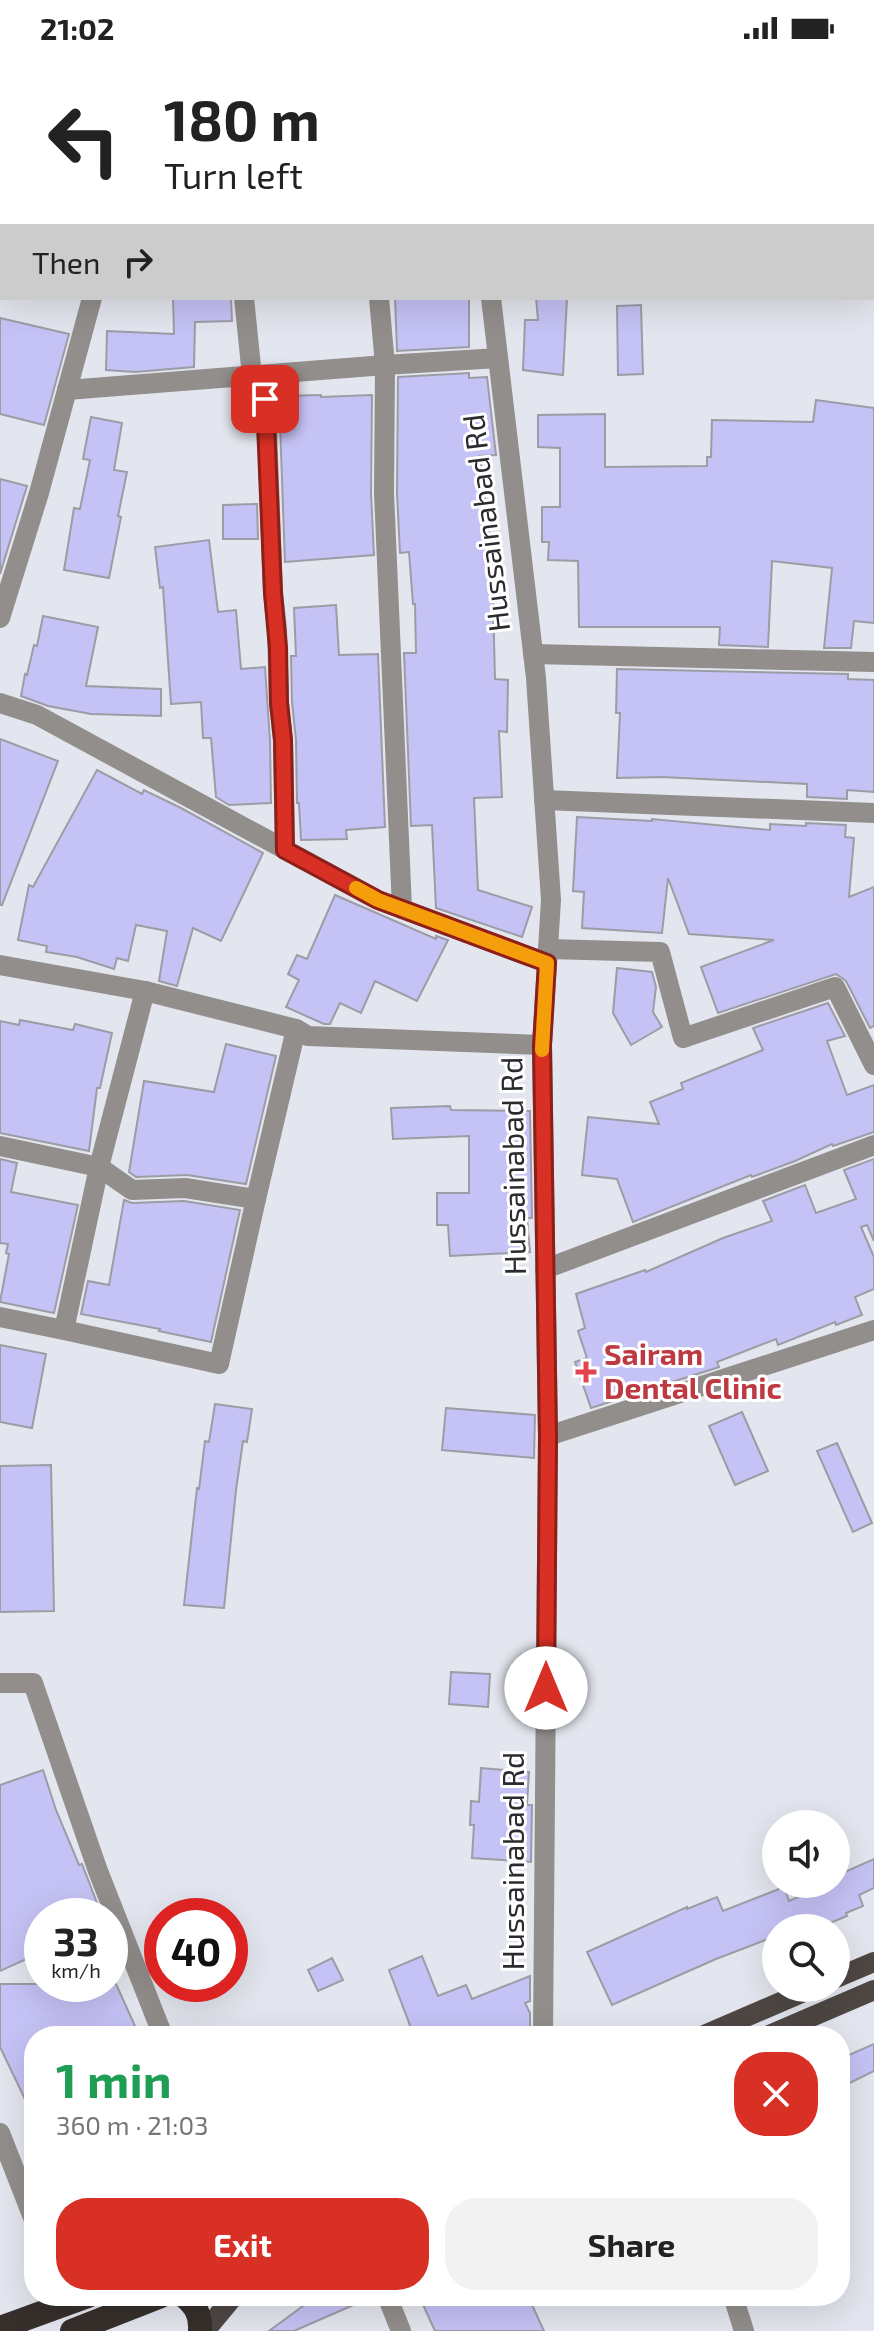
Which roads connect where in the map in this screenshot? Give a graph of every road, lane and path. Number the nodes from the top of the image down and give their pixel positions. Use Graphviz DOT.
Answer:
graph roads {
  1 [pos="91,300"];
  2 [pos="244,300"];
  3 [pos="379,300"];
  4 [pos="491,300"];
  5 [pos="498,358"];
  6 [pos="385,365"];
  7 [pos="258,376"];
  8 [pos="67,390"];
  9 [pos="0,618"];
  10 [pos="533,654"];
  11 [pos="874,662"];
  12 [pos="0,703"];
  13 [pos="544,800"];
  14 [pos="874,813"];
  15 [pos="285,850"];
  16 [pos="402,909"];
  17 [pos="548,956"];
  18 [pos="0,965"];
  19 [pos="145,991"];
  20 [pos="296,1029"];
  21 [pos="542,1045"];
  22 [pos="874,1065"];
  23 [pos="874,1145"];
  24 [pos="0,1146"];
  25 [pos="99,1167"];
  26 [pos="256,1199"];
  27 [pos="545,1269"];
  28 [pos="0,1317"];
  29 [pos="64,1330"];
  30 [pos="874,1330"];
  31 [pos="548,1436"];
  32 [pos="0,1683"];
  33 [pos="874,1962"];
  34 [pos="850,1972"];
  35 [pos="874,1990"];
  36 [pos="781,2002"];
  37 [pos="159,2026"];
  38 [pos="543,2026"];
  39 [pos="725,2026"];
  40 [pos="790,2026"];
  41 [pos="0,2133"];
  42 [pos="24,2194"];
  43 [pos="55,2306"];
  44 [pos="136,2306"];
  45 [pos="194,2306"];
  46 [pos="225,2306"];
  47 [pos="391,2306"];
  48 [pos="736,2306"];
  49 [pos="0,2328"];
  50 [pos="72,2331"];
  51 [pos="203,2331"];
  52 [pos="401,2331"];
  53 [pos="744,2331"];
  1 -- 8 [label="street"];
  2 -- 7 [label="street"];
  3 -- 6 [label="street"];
  4 -- 5 [label="street, Hussainabad Rd"];
  5 -- 6 [label="street"];
  5 -- 10 [label="street, Hussainabad Rd"];
  6 -- 7 [label="street"];
  6 -- 16 [label="street"];
  7 -- 8 [label="street"];
  7 -- 15 [label="street"];
  8 -- 9 [label="street"];
  10 -- 11 [label="street"];
  10 -- 13 [label="street, Hussainabad Rd"];
  12 -- 15 [label="street"];
  13 -- 14 [label="street"];
  13 -- 17 [label="street, Hussainabad Rd"];
  15 -- 16 [label="street"];
  16 -- 17 [label="street"];
  17 -- 21 [label="street, Hussainabad Rd"];
  17 -- 22 [label="street"];
  18 -- 19 [label="street"];
  19 -- 20 [label="street"];
  19 -- 25 [label="street"];
  20 -- 21 [label="street"];
  20 -- 26 [label="street"];
  21 -- 27 [label="street, Hussainabad Rd"];
  23 -- 27 [label="street"];
  24 -- 25 [label="street"];
  25 -- 26 [label="street"];
  25 -- 29 [label="street"];
  26 -- 29 [label="street"];
  27 -- 31 [label="street, Hussainabad Rd"];
  28 -- 29 [label="street"];
  30 -- 31 [label="street"];
  31 -- 38 [label="street, Hussainabad Rd"];
  32 -- 37 [label="street"];
  33 -- 34 [label="main road"];
  35 -- 40 [label="main road"];
  36 -- 39 [label="main road"];
  41 -- 42 [label="street"];
  43 -- 49 [label="highway"];
  44 -- 50 [label="highway"];
  45 -- 51 [label="highway"];
  46 -- 51 [label="main road"];
  47 -- 52 [label="street"];
  48 -- 53 [label="street"];
}
